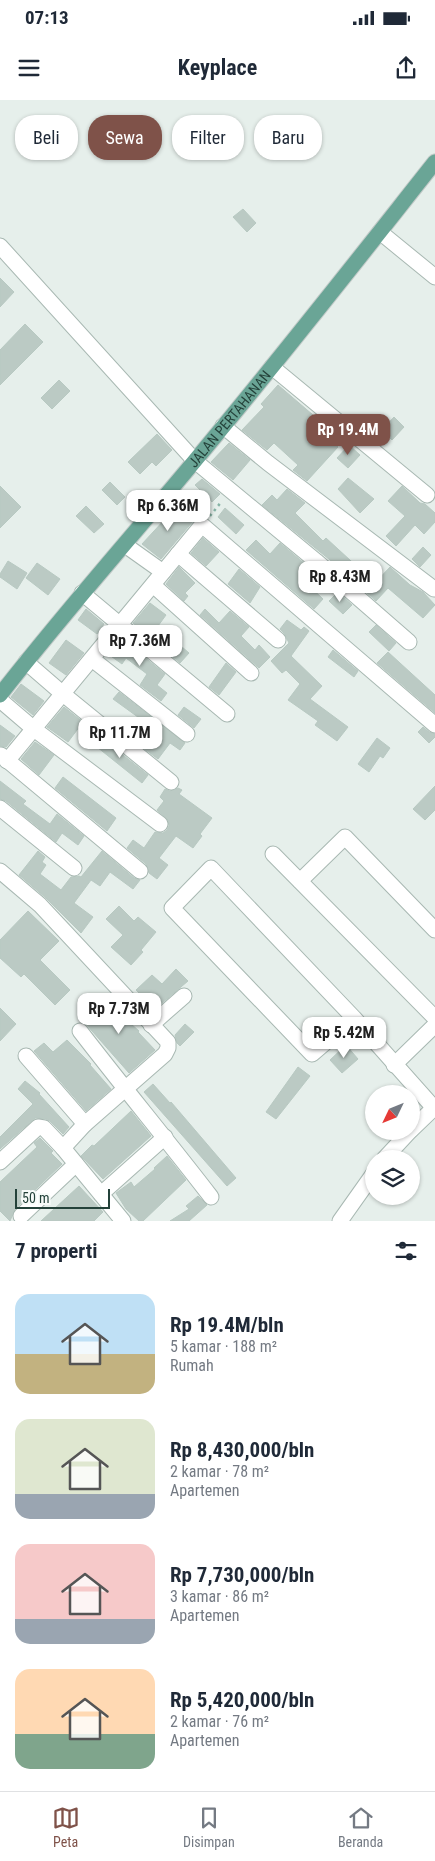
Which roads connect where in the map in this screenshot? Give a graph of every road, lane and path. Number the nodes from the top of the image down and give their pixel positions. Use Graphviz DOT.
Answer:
graph roads {
  1 [pos="435,162"];
  2 [pos="380,232"];
  3 [pos="0,246"];
  4 [pos="435,277"];
  5 [pos="272,367"];
  6 [pos="223,426"];
  7 [pos="195,461"];
  8 [pos="231,490"];
  9 [pos="427,495"];
  10 [pos="202,525"];
  11 [pos="125,545"];
  12 [pos="178,554"];
  13 [pos="163,572"];
  14 [pos="153,585"];
  15 [pos="434,590"];
  16 [pos="82,593"];
  17 [pos="120,625"];
  18 [pos="278,640"];
  19 [pos="409,642"];
  20 [pos="92,658"];
  21 [pos="26,662"];
  22 [pos="251,673"];
  23 [pos="63,694"];
  24 [pos="0,695"];
  25 [pos="0,700"];
  26 [pos="226,714"];
  27 [pos="435,725"];
  28 [pos="34,729"];
  29 [pos="187,734"];
  30 [pos="4,758"];
  31 [pos="171,782"];
  32 [pos="0,808"];
  33 [pos="160,824"];
  34 [pos="273,854"];
  35 [pos="74,868"];
  36 [pos="0,871"];
  37 [pos="140,871"];
  38 [pos="300,881"];
  39 [pos="435,930"];
  40 [pos="184,996"];
  41 [pos="354,1018"];
  42 [pos="435,1018"];
  43 [pos="151,1025"];
  44 [pos="435,1025"];
  45 [pos="80,1031"];
  46 [pos="26,1056"];
  47 [pos="394,1065"];
  48 [pos="124,1089"];
  49 [pos="435,1108"];
  50 [pos="420,1122"];
  51 [pos="85,1124"];
  52 [pos="165,1137"];
  53 [pos="402,1140"];
  54 [pos="63,1148"];
  55 [pos="393,1150"];
  56 [pos="0,1162"];
  57 [pos="76,1164"];
  58 [pos="365,1186"];
  59 [pos="101,1194"];
  60 [pos="211,1197"];
  61 [pos="21,1216"];
  62 [pos="115,1218"];
  63 [pos="340,1221"];
  1 -- 2 [label="main road, JALAN PERTAHANAN"];
  2 -- 4 [label="street"];
  2 -- 5 [label="main road, JALAN PERTAHANAN"];
  3 -- 7 [label="street"];
  5 -- 6 [label="main road, JALAN PERTAHANAN"];
  5 -- 9 [label="street"];
  6 -- 7 [label="main road, JALAN PERTAHANAN"];
  6 -- 15 [label="street"];
  7 -- 8 [label="street"];
  7 -- 11 [label="main road, JALAN PERTAHANAN"];
  8 -- 10 [label="path"];
  8 -- 19 [label="street"];
  10 -- 12 [label="street"];
  10 -- 27 [label="street"];
  11 -- 13 [label="street"];
  11 -- 16 [label="main road, JALAN PERTAHANAN"];
  12 -- 13 [label="street"];
  12 -- 18 [label="street"];
  13 -- 14 [label="street"];
  14 -- 17 [label="street"];
  14 -- 22 [label="street"];
  16 -- 17 [label="street"];
  16 -- 21 [label="main road, JALAN PERTAHANAN"];
  17 -- 20 [label="street"];
  17 -- 26 [label="street"];
  20 -- 23 [label="street"];
  20 -- 29 [label="street"];
  21 -- 23 [label="street"];
  21 -- 24 [label="main road, JALAN PERTAHANAN"];
  23 -- 28 [label="street"];
  23 -- 31 [label="street"];
  25 -- 28 [label="street"];
  28 -- 30 [label="street"];
  28 -- 33 [label="street"];
  30 -- 37 [label="street"];
  32 -- 35 [label="street"];
  34 -- 38 [label="street"];
  36 -- 43 [label="street"];
  38 -- 39 [label="street"];
  38 -- 42 [label="street"];
  40 -- 43 [label="street"];
  41 -- 41 [label="street"];
  41 -- 47 [label="street"];
  43 -- 48 [label="street"];
  44 -- 47 [label="street"];
  45 -- 48 [label="street"];
  46 -- 51 [label="street"];
  47 -- 49 [label="street"];
  48 -- 51 [label="street"];
  48 -- 52 [label="street"];
  49 -- 50 [label="street"];
  51 -- 54 [label="street"];
  52 -- 59 [label="street"];
  52 -- 60 [label="street"];
  53 -- 55 [label="street"];
  54 -- 56 [label="street"];
  54 -- 57 [label="street"];
  57 -- 59 [label="street"];
  57 -- 61 [label="street"];
  58 -- 63 [label="street"];
  59 -- 62 [label="street"];
}
